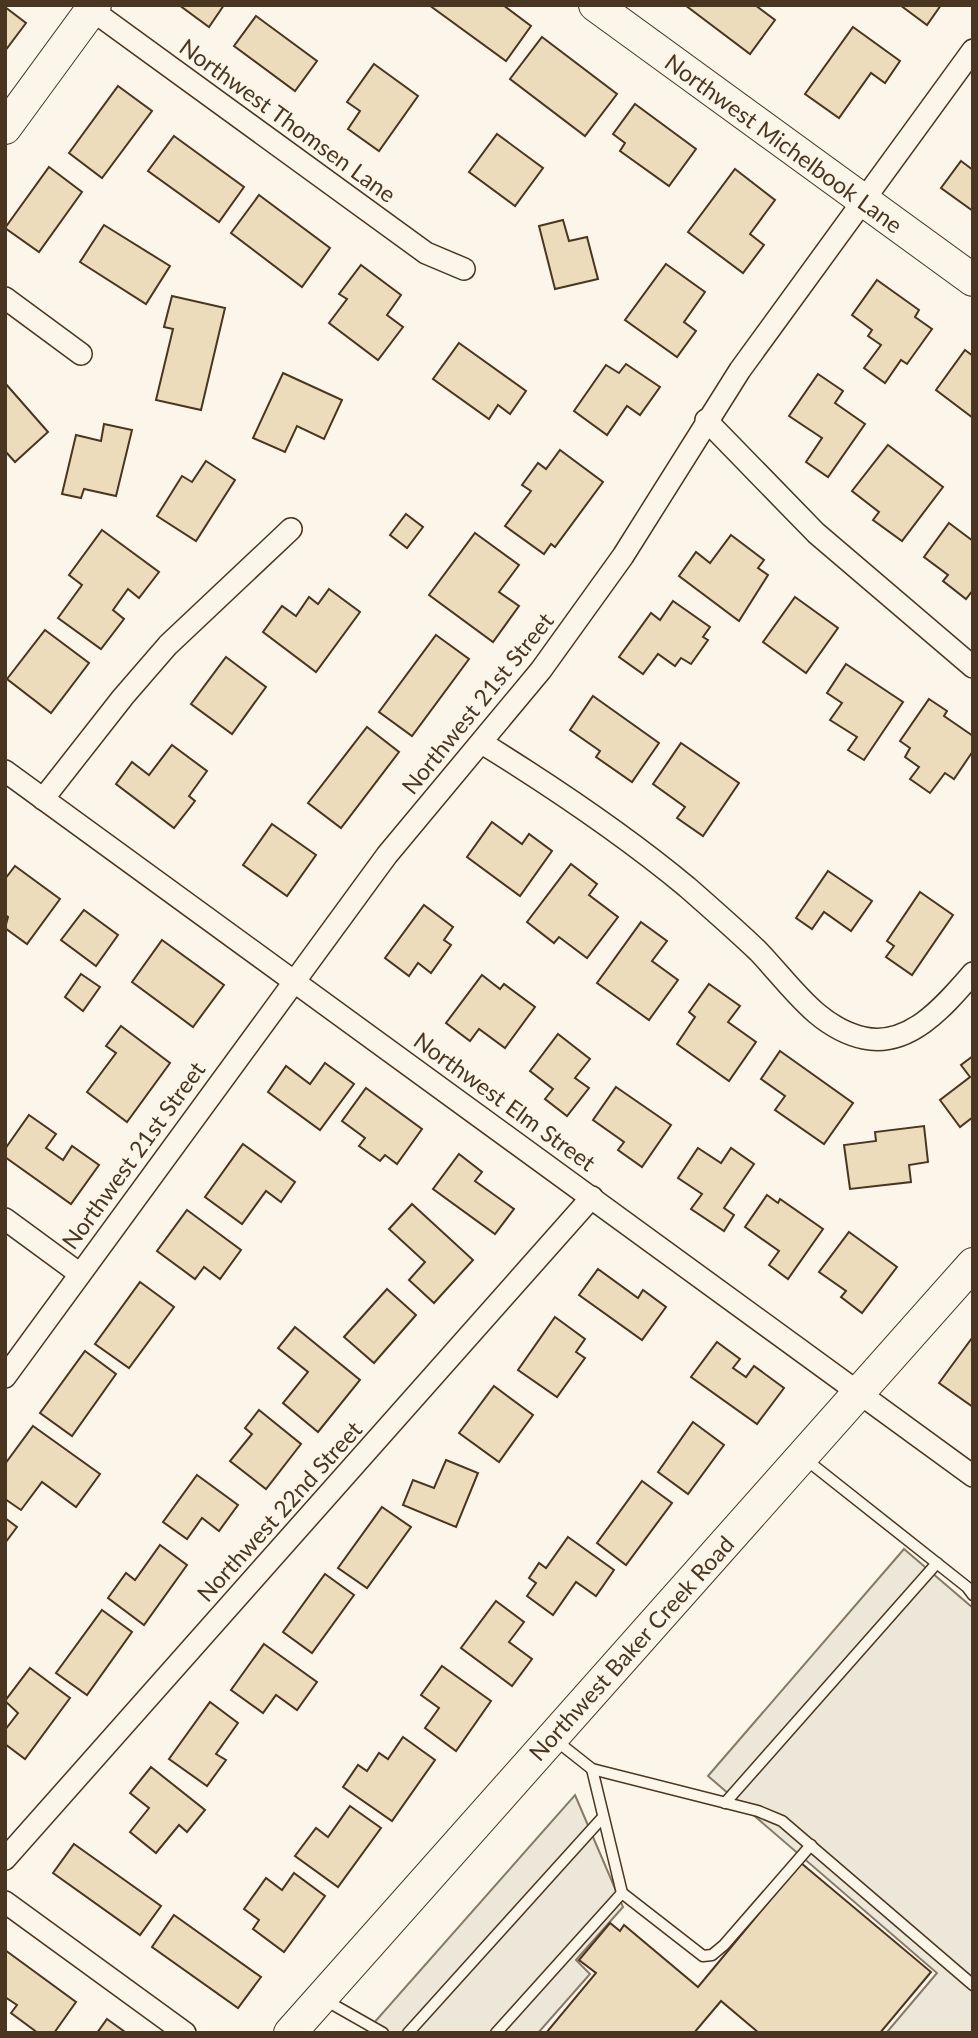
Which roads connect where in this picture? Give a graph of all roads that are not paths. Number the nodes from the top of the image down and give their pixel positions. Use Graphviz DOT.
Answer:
graph roads {
  1 [pos="595,5"];
  2 [pos="90,7"];
  3 [pos="973,50"];
  4 [pos="5,128"];
  5 [pos="863,200"];
  6 [pos="464,269"];
  7 [pos="973,280"];
  8 [pos="5,298"];
  9 [pos="81,355"];
  10 [pos="706,420"];
  11 [pos="291,529"];
  12 [pos="973,667"];
  13 [pos="482,743"];
  14 [pos="5,771"];
  15 [pos="43,799"];
  16 [pos="973,973"];
  17 [pos="294,979"];
  18 [pos="592,1197"];
  19 [pos="5,1219"];
  20 [pos="973,1264"];
  21 [pos="80,1273"];
  22 [pos="5,1377"];
  23 [pos="859,1391"];
  24 [pos="802,1456"];
  25 [pos="973,1475"];
  26 [pos="937,1563"];
  27 [pos="973,1595"];
  28 [pos="552,1737"];
  29 [pos="592,1769"];
  30 [pos="725,1803"];
  31 [pos="603,1817"];
  32 [pos="811,1844"];
  33 [pos="5,1859"];
  34 [pos="622,1893"];
  35 [pos="5,1902"];
  36 [pos="973,1985"];
  37 [pos="321,1998"];
  38 [pos="185,2033"];
  39 [pos="290,2033"];
  40 [pos="383,2033"];
  41 [pos="408,2033"];
  42 [pos="496,2033"];
  1 -- 5 [label="main road, Northwest Michelbook Lane"];
  2 -- 4 [label="main road"];
  2 -- 6 [label="street, Northwest Thomsen Lane"];
  3 -- 5 [label="street, Northwest 21st Street"];
  5 -- 7 [label="main road, Northwest Michelbook Lane"];
  5 -- 10 [label="street, Northwest 21st Street"];
  8 -- 9 [label="street"];
  10 -- 12 [label="street"];
  10 -- 13 [label="street, Northwest 21st Street"];
  11 -- 15 [label="street"];
  13 -- 16 [label="street"];
  13 -- 17 [label="street, Northwest 21st Street"];
  14 -- 15 [label="street, Northwest Elm Street"];
  15 -- 17 [label="street, Northwest Elm Street"];
  17 -- 18 [label="street, Northwest Elm Street"];
  17 -- 21 [label="street, Northwest 21st Street"];
  18 -- 23 [label="street, Northwest Elm Street"];
  18 -- 33 [label="street, Northwest 22nd Street"];
  19 -- 21 [label="street"];
  20 -- 23 [label="main road, Northwest Baker Creek Road"];
  21 -- 22 [label="street, Northwest 21st Street"];
  23 -- 24 [label="main road, Northwest Baker Creek Road"];
  23 -- 25 [label="street, Northwest Elm Street"];
  24 -- 26 [label="lane"];
  24 -- 28 [label="main road, Northwest Baker Creek Road"];
  26 -- 27 [label="lane"];
  26 -- 30 [label="lane"];
  28 -- 29 [label="lane"];
  28 -- 37 [label="main road, Northwest Baker Creek Road"];
  29 -- 30 [label="lane"];
  29 -- 31 [label="lane"];
  30 -- 32 [label="lane"];
  31 -- 34 [label="lane"];
  31 -- 41 [label="lane"];
  32 -- 34 [label="lane"];
  32 -- 36 [label="lane"];
  34 -- 42 [label="lane"];
  35 -- 38 [label="street"];
  37 -- 39 [label="main road, Northwest Baker Creek Road"];
  37 -- 40 [label="lane"];
}
